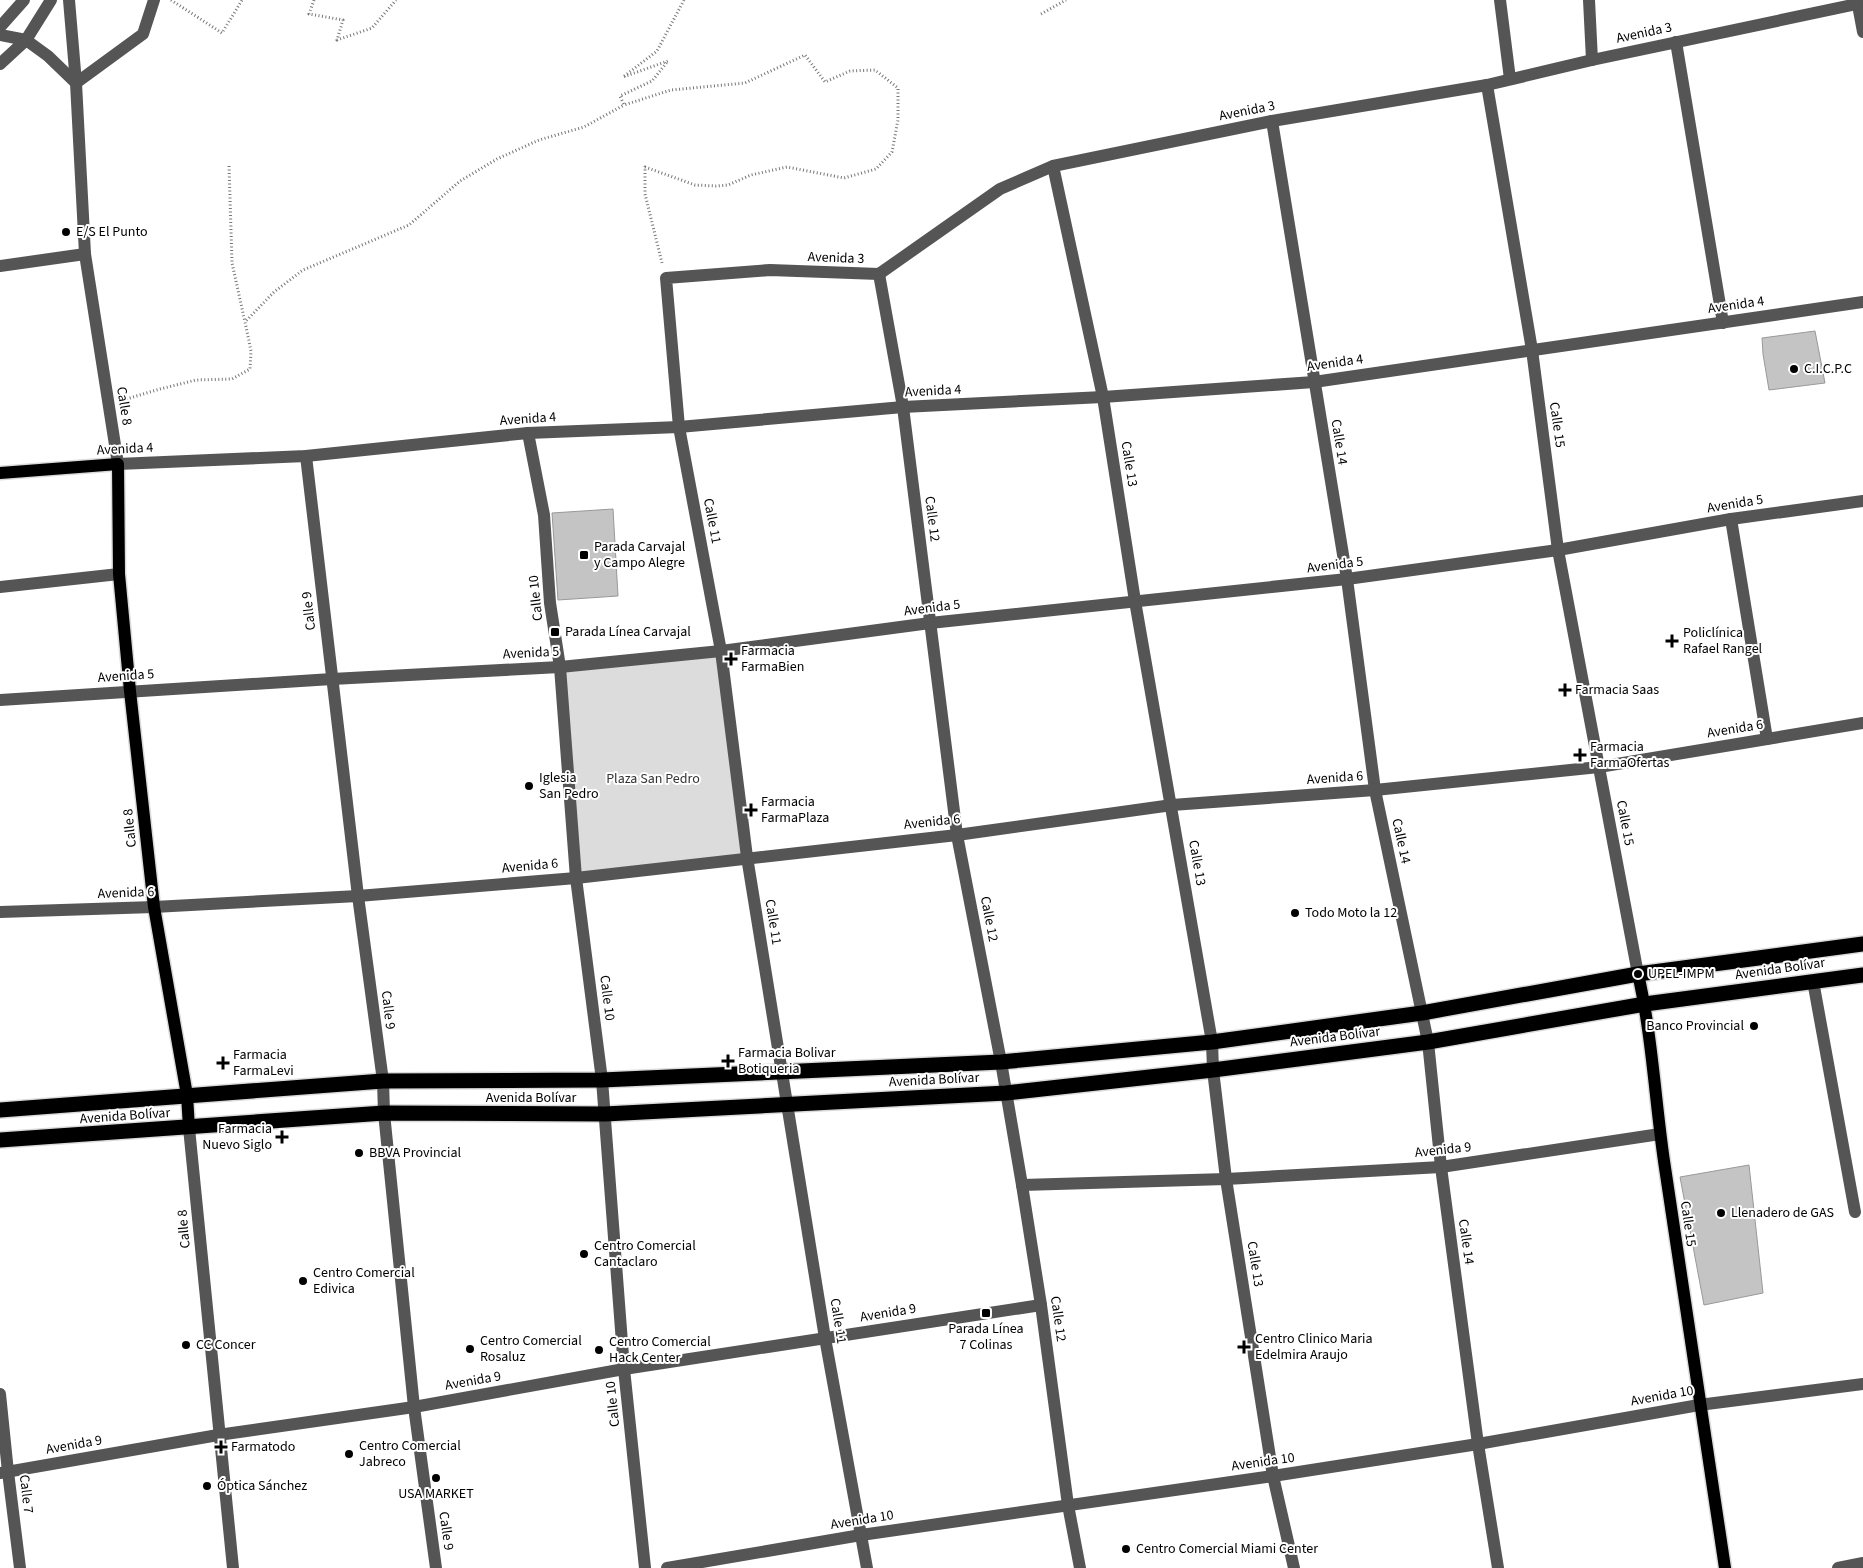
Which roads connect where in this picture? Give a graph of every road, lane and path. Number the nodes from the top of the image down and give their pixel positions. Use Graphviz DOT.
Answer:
graph roads {
  1 [pos="24,0"];
  2 [pos="51,0"];
  3 [pos="69,0"];
  4 [pos="154,0"];
  5 [pos="171,0"];
  6 [pos="242,0"];
  7 [pos="314,0"];
  8 [pos="396,0"];
  9 [pos="684,0"];
  10 [pos="1066,0"];
  11 [pos="1500,0"];
  12 [pos="1589,0"];
  13 [pos="1857,2"];
  14 [pos="1041,14"];
  15 [pos="0,27"];
  16 [pos="1863,32"];
  17 [pos="0,35"];
  18 [pos="26,40"];
  19 [pos="1676,42"];
  20 [pos="1592,60"];
  21 [pos="0,64"];
  22 [pos="1510,79"];
  23 [pos="76,83"];
  24 [pos="1487,85"];
  25 [pos="624,105"];
  26 [pos="1272,121"];
  27 [pos="229,166"];
  28 [pos="1053,166"];
  29 [pos="85,254"];
  30 [pos="0,266"];
  31 [pos="880,274"];
  32 [pos="666,278"];
  33 [pos="1863,302"];
  34 [pos="245,322"];
  35 [pos="1723,322"];
  36 [pos="1532,350"];
  37 [pos="1314,382"];
  38 [pos="1103,397"];
  39 [pos="108,405"];
  40 [pos="903,407"];
  41 [pos="680,427"];
  42 [pos="528,433"];
  43 [pos="306,456"];
  44 [pos="118,464"];
  45 [pos="0,473"];
  46 [pos="1863,501"];
  47 [pos="1731,519"];
  48 [pos="1558,550"];
  49 [pos="119,574"];
  50 [pos="1347,580"];
  51 [pos="0,586"];
  52 [pos="1135,601"];
  53 [pos="930,623"];
  54 [pos="721,651"];
  55 [pos="560,667"];
  56 [pos="332,679"];
  57 [pos="130,691"];
  58 [pos="0,700"];
  59 [pos="1863,723"];
  60 [pos="1767,739"];
  61 [pos="1599,767"];
  62 [pos="1375,790"];
  63 [pos="1172,805"];
  64 [pos="957,834"];
  65 [pos="747,857"];
  66 [pos="576,878"];
  67 [pos="358,896"];
  68 [pos="154,907"];
  69 [pos="0,912"];
  70 [pos="1863,944"];
  71 [pos="1638,974"];
  72 [pos="1863,975"];
  73 [pos="1813,981"];
  74 [pos="1645,1004"];
  75 [pos="1422,1013"];
  76 [pos="1212,1042"];
  77 [pos="1428,1042"];
  78 [pos="1001,1062"];
  79 [pos="1213,1070"];
  80 [pos="782,1071"];
  81 [pos="602,1080"];
  82 [pos="383,1081"];
  83 [pos="1006,1093"];
  84 [pos="187,1095"];
  85 [pos="788,1104"];
  86 [pos="0,1110"];
  87 [pos="384,1114"];
  88 [pos="605,1114"];
  89 [pos="189,1128"];
  90 [pos="1660,1134"];
  91 [pos="0,1140"];
  92 [pos="1441,1167"];
  93 [pos="1226,1178"];
  94 [pos="1022,1185"];
  95 [pos="1855,1212"];
  96 [pos="1041,1305"];
  97 [pos="825,1338"];
  98 [pos="624,1369"];
  99 [pos="1863,1384"];
  100 [pos="0,1394"];
  101 [pos="1699,1405"];
  102 [pos="414,1407"];
  103 [pos="218,1435"];
  104 [pos="1478,1444"];
  105 [pos="4,1472"];
  106 [pos="1273,1476"];
  107 [pos="1068,1505"];
  108 [pos="861,1535"];
  109 [pos="1863,1563"];
  110 [pos="20,1568"];
  111 [pos="233,1568"];
  112 [pos="436,1568"];
  113 [pos="645,1568"];
  114 [pos="666,1568"];
  115 [pos="866,1568"];
  116 [pos="1080,1568"];
  117 [pos="1294,1568"];
  118 [pos="1498,1568"];
  119 [pos="1725,1568"];
  120 [pos="1838,1568"];
  1 -- 15 [label="street"];
  2 -- 18 [label="street"];
  3 -- 23 [label="street, Calle 8"];
  4 -- 23 [label="street"];
  5 -- 6 [label="path"];
  7 -- 8 [label="path"];
  9 -- 25 [label="path"];
  10 -- 14 [label="path"];
  11 -- 22 [label="street"];
  12 -- 20 [label="street"];
  13 -- 16 [label="street"];
  13 -- 19 [label="street, Avenida 3"];
  17 -- 18 [label="street"];
  18 -- 21 [label="street"];
  18 -- 23 [label="street"];
  19 -- 20 [label="street, Avenida 3"];
  19 -- 35 [label="street"];
  20 -- 22 [label="street, Avenida 3"];
  22 -- 24 [label="street, Avenida 3"];
  23 -- 29 [label="street, Calle 8"];
  24 -- 26 [label="street, Avenida 3"];
  24 -- 36 [label="street, Calle 15"];
  25 -- 32 [label="path"];
  25 -- 34 [label="path"];
  26 -- 28 [label="street, Avenida 3"];
  26 -- 37 [label="street, Calle 14"];
  27 -- 34 [label="path"];
  28 -- 31 [label="street, Avenida 3"];
  28 -- 38 [label="street, Calle 13"];
  29 -- 30 [label="street"];
  29 -- 39 [label="street, Calle 8"];
  31 -- 32 [label="street, Avenida 3"];
  31 -- 40 [label="street, Calle 12"];
  32 -- 41 [label="street, Calle 11"];
  33 -- 35 [label="street, Avenida 4"];
  34 -- 39 [label="path"];
  35 -- 36 [label="street, Avenida 4"];
  36 -- 37 [label="street, Avenida 4"];
  36 -- 48 [label="street, Calle 15"];
  37 -- 38 [label="street, Avenida 4"];
  37 -- 50 [label="street, Calle 14"];
  38 -- 40 [label="street, Avenida 4"];
  38 -- 52 [label="street, Calle 13"];
  39 -- 44 [label="street, Calle 8"];
  40 -- 41 [label="street, Avenida 4"];
  40 -- 53 [label="street, Calle 12"];
  41 -- 42 [label="street, Avenida 4"];
  41 -- 54 [label="street, Calle 11"];
  42 -- 43 [label="street, Avenida 4"];
  42 -- 55 [label="street, Calle 10"];
  43 -- 44 [label="street, Avenida 4"];
  43 -- 56 [label="street, Calle 9"];
  44 -- 45 [label="main road, Avenida 4"];
  44 -- 49 [label="main road, Calle 8"];
  46 -- 47 [label="street, Avenida 5"];
  47 -- 48 [label="street, Avenida 5"];
  47 -- 60 [label="street"];
  48 -- 50 [label="street, Avenida 5"];
  48 -- 61 [label="street, Calle 15"];
  49 -- 51 [label="street"];
  49 -- 57 [label="main road, Calle 8"];
  50 -- 52 [label="street, Avenida 5"];
  50 -- 62 [label="street, Calle 14"];
  52 -- 53 [label="street, Avenida 5"];
  52 -- 63 [label="street, Calle 13"];
  53 -- 54 [label="street, Avenida 5"];
  53 -- 64 [label="street, Calle 12"];
  54 -- 55 [label="street, Avenida 5"];
  54 -- 65 [label="street, Calle 11"];
  55 -- 56 [label="street, Avenida 5"];
  55 -- 66 [label="street, Calle 10"];
  56 -- 57 [label="street, Avenida 5"];
  56 -- 67 [label="street, Calle 9"];
  57 -- 58 [label="street, Avenida 5"];
  57 -- 68 [label="main road, Calle 8"];
  59 -- 60 [label="street, Avenida 6"];
  60 -- 61 [label="street, Avenida 6"];
  61 -- 62 [label="street, Avenida 6"];
  61 -- 71 [label="street, Calle 15"];
  62 -- 63 [label="street, Avenida 6"];
  62 -- 75 [label="street, Calle 14"];
  63 -- 64 [label="street, Avenida 6"];
  63 -- 76 [label="street, Calle 13"];
  64 -- 65 [label="street, Avenida 6"];
  64 -- 78 [label="street, Calle 12"];
  65 -- 66 [label="street, Avenida 6"];
  65 -- 80 [label="street, Calle 11"];
  66 -- 67 [label="street, Avenida 6"];
  66 -- 81 [label="street, Calle 10"];
  67 -- 68 [label="street, Avenida 6"];
  67 -- 82 [label="street, Calle 9"];
  68 -- 69 [label="street, Avenida 6"];
  68 -- 84 [label="main road, Calle 8"];
  70 -- 71 [label="highway, Avenida Bolívar"];
  71 -- 74 [label="main road, Calle 15"];
  71 -- 75 [label="highway, Avenida Bolívar"];
  72 -- 73 [label="highway, Avenida Bolívar"];
  73 -- 74 [label="highway, Avenida Bolívar"];
  73 -- 95 [label="street"];
  74 -- 77 [label="highway, Avenida Bolívar"];
  74 -- 90 [label="main road, Calle 15"];
  75 -- 76 [label="highway, Avenida Bolívar"];
  75 -- 77 [label="street, Calle 14"];
  76 -- 78 [label="highway, Avenida Bolívar"];
  76 -- 79 [label="street, Calle 13"];
  77 -- 79 [label="highway, Avenida Bolívar"];
  77 -- 92 [label="street, Calle 14"];
  78 -- 80 [label="highway, Avenida Bolívar"];
  78 -- 83 [label="street, Calle 12"];
  79 -- 83 [label="highway, Avenida Bolívar"];
  79 -- 93 [label="street, Calle 13"];
  80 -- 81 [label="highway, Avenida Bolívar"];
  80 -- 85 [label="street, Calle 11"];
  81 -- 82 [label="highway, Avenida Bolívar"];
  81 -- 88 [label="street, Calle 10"];
  82 -- 84 [label="highway, Avenida Bolívar"];
  82 -- 87 [label="street, Calle 9"];
  83 -- 85 [label="highway, Avenida Bolívar"];
  83 -- 94 [label="street, Calle 12"];
  84 -- 86 [label="highway, Avenida Bolívar"];
  84 -- 89 [label="main road, Calle 8"];
  85 -- 88 [label="highway, Avenida Bolívar"];
  85 -- 97 [label="street, Calle 11"];
  87 -- 88 [label="highway, Avenida Bolívar"];
  87 -- 89 [label="highway, Avenida Bolívar"];
  87 -- 102 [label="street, Calle 9"];
  88 -- 98 [label="street, Calle 10"];
  89 -- 91 [label="highway, Avenida Bolívar"];
  89 -- 103 [label="street, Calle 8"];
  90 -- 92 [label="street, Avenida 9"];
  90 -- 101 [label="main road, Calle 15"];
  92 -- 93 [label="street, Avenida 9"];
  92 -- 104 [label="street, Calle 14"];
  93 -- 94 [label="street, Avenida 9"];
  93 -- 106 [label="street, Calle 13"];
  94 -- 96 [label="street, Calle 12"];
  96 -- 97 [label="street, Avenida 9"];
  96 -- 107 [label="street, Calle 12"];
  97 -- 98 [label="street, Avenida 9"];
  97 -- 108 [label="street, Calle 11"];
  98 -- 102 [label="street, Avenida 9"];
  98 -- 113 [label="street, Calle 10"];
  99 -- 101 [label="street, Avenida 10"];
  100 -- 105 [label="street, Calle 7"];
  101 -- 104 [label="street, Avenida 10"];
  101 -- 119 [label="main road, Calle 15"];
  102 -- 103 [label="street, Avenida 9"];
  102 -- 112 [label="street, Calle 9"];
  103 -- 105 [label="street, Avenida 9"];
  103 -- 111 [label="street, Calle 8"];
  104 -- 106 [label="street, Avenida 10"];
  104 -- 118 [label="street, Calle 14"];
  105 -- 110 [label="street, Calle 7"];
  106 -- 107 [label="street, Avenida 10"];
  106 -- 117 [label="street, Calle 13"];
  107 -- 108 [label="street, Avenida 10"];
  107 -- 116 [label="street, Calle 12"];
  108 -- 114 [label="street, Avenida 10"];
  108 -- 115 [label="street, Calle 11"];
  109 -- 120 [label="street"];
}
